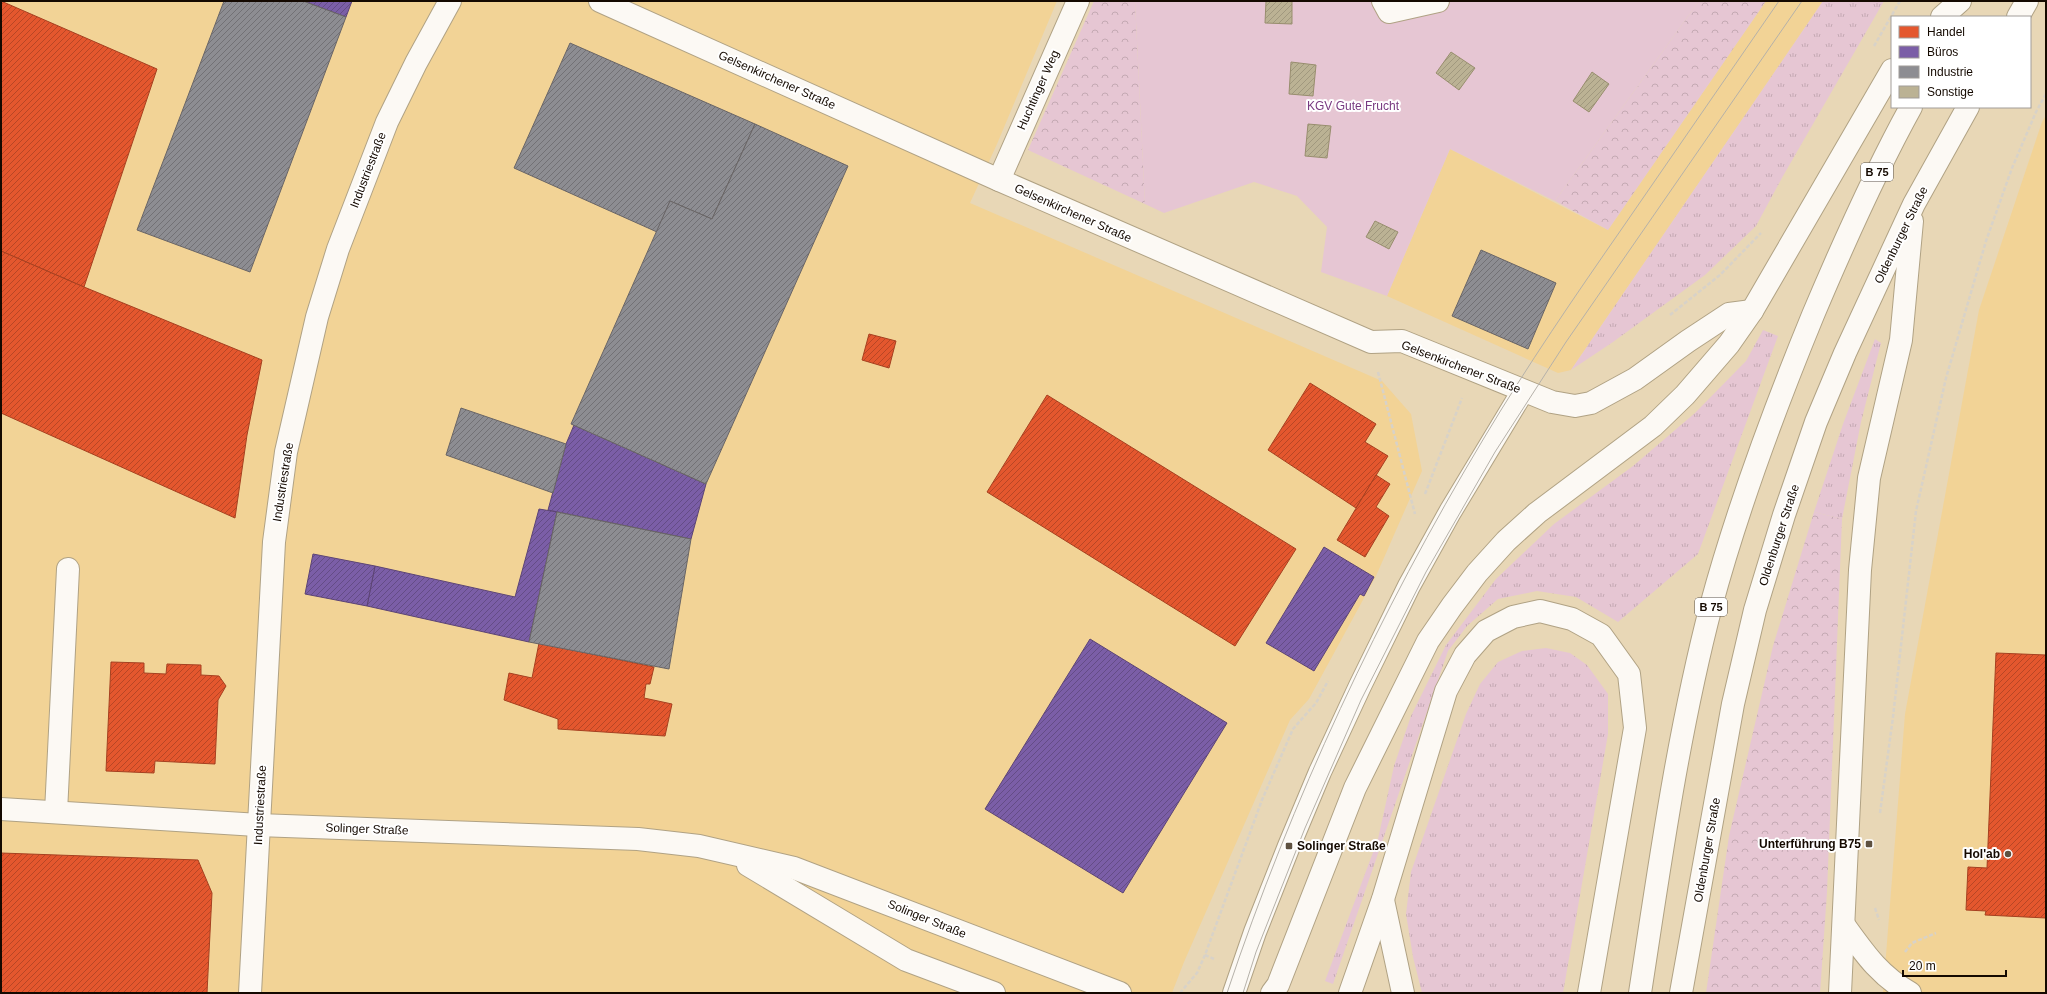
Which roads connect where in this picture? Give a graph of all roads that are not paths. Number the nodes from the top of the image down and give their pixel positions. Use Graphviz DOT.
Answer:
graph roads {
  1 [pos="450,1"];
  2 [pos="600,1"];
  3 [pos="1078,1"];
  4 [pos="1438,1"];
  5 [pos="1960,1"];
  6 [pos="1970,1"];
  7 [pos="2027,1"];
  8 [pos="1386,6"];
  9 [pos="1943,16"];
  10 [pos="1962,16"];
  11 [pos="2019,16"];
  12 [pos="1891,72"];
  13 [pos="1910,108"];
  14 [pos="1967,108"];
  15 [pos="999,180"];
  16 [pos="1914,204"];
  17 [pos="1752,311"];
  18 [pos="1523,391"];
  19 [pos="68,569"];
  20 [pos="1,809"];
  21 [pos="56,812"];
  22 [pos="258,824"];
  23 [pos="732,855"];
  24 [pos="1383,899"];
  25 [pos="1844,926"];
  26 [pos="250,993"];
  27 [pos="994,993"];
  28 [pos="1120,993"];
  29 [pos="1234,993"];
  30 [pos="1272,993"];
  31 [pos="1350,993"];
  32 [pos="1403,993"];
  33 [pos="1589,993"];
  34 [pos="1640,993"];
  35 [pos="1681,993"];
  36 [pos="1840,993"];
  37 [pos="1910,993"];
  1 -- 22 [label="main road, Industriestraße"];
  2 -- 15 [label="main road, Gelsenkirchener Straße"];
  3 -- 15 [label="main road, Huchtinger Weg"];
  4 -- 8 [label="main road"];
  5 -- 9 [label="main road"];
  6 -- 10 [label="main road"];
  7 -- 11 [label="main road"];
  12 -- 17 [label="main road"];
  13 -- 34 [label="main road, B 75"];
  14 -- 16 [label="main road, Oldenburger Straße"];
  15 -- 18 [label="main road, Gelsenkirchener Straße"];
  16 -- 25 [label="main road"];
  16 -- 35 [label="main road, Oldenburger Straße"];
  17 -- 18 [label="main road, Gelsenkirchener Straße"];
  17 -- 30 [label="main road"];
  18 -- 29 [label="main road"];
  19 -- 21 [label="main road"];
  20 -- 21 [label="main road, Solinger Straße"];
  21 -- 22 [label="main road, Solinger Straße"];
  22 -- 23 [label="main road, Solinger Straße"];
  22 -- 26 [label="main road, Industriestraße"];
  23 -- 27 [label="main road, Solinger Straße"];
  23 -- 28 [label="main road, Solinger Straße"];
  24 -- 31 [label="main road"];
  24 -- 32 [label="main road"];
  24 -- 33 [label="main road"];
  25 -- 36 [label="main road"];
  25 -- 37 [label="main road"];
}
